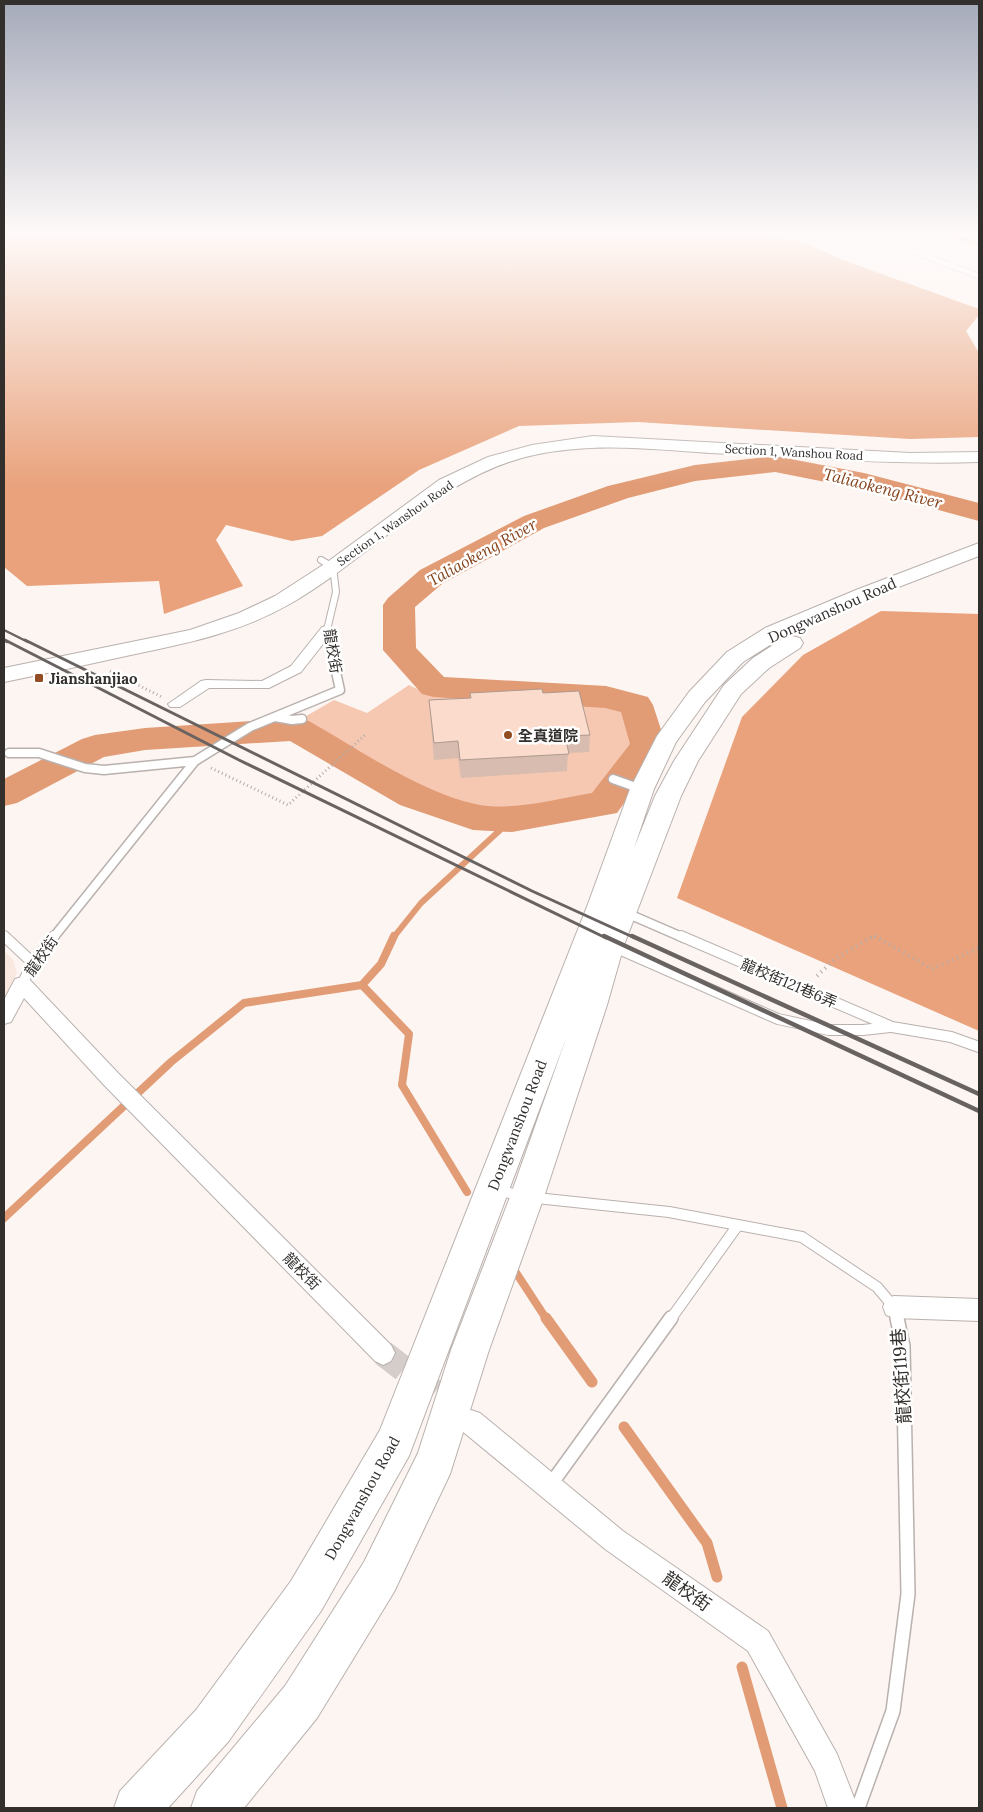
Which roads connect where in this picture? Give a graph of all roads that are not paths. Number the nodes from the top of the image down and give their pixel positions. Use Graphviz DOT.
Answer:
graph roads {
  1 [pos="979,448"];
  2 [pos="979,457"];
  3 [pos="979,549"];
  4 [pos="327,563"];
  5 [pos="979,563"];
  6 [pos="327,630"];
  7 [pos="4,660"];
  8 [pos="4,674"];
  9 [pos="175,704"];
  10 [pos="274,717"];
  11 [pos="302,719"];
  12 [pos="9,753"];
  13 [pos="194,761"];
  14 [pos="641,788"];
  15 [pos="613,908"];
  16 [pos="4,936"];
  17 [pos="600,940"];
  18 [pos="33,963"];
  19 [pos="22,984"];
  20 [pos="4,1017"];
  21 [pos="892,1027"];
  22 [pos="979,1047"];
  23 [pos="492,1189"];
  24 [pos="527,1197"];
  25 [pos="738,1225"];
  26 [pos="894,1308"];
  27 [pos="979,1310"];
  28 [pos="383,1352"];
  29 [pos="471,1422"];
  30 [pos="549,1486"];
  31 [pos="137,1808"];
  32 [pos="214,1808"];
  33 [pos="843,1808"];
  34 [pos="858,1808"];
  1 -- 4 [label="main road, Section 1, Wanshou Road"];
  2 -- 4 [label="main road, Section 1, Wanshou Road"];
  3 -- 14 [label="main road, Dongwanshou Road"];
  4 -- 6 [label="lane, 龍校街"];
  4 -- 7 [label="main road, Section 1, Wanshou Road"];
  4 -- 8 [label="main road, Section 1, Wanshou Road"];
  5 -- 14 [label="main road, Dongwanshou Road"];
  6 -- 9 [label="street"];
  6 -- 10 [label="lane, 龍校街"];
  10 -- 11 [label="lane"];
  10 -- 13 [label="lane, 龍校街"];
  12 -- 13 [label="lane"];
  13 -- 18 [label="lane, 龍校街"];
  14 -- 15 [label="main road, Dongwanshou Road"];
  15 -- 17 [label="main road, Dongwanshou Road"];
  15 -- 21 [label="lane, 龍校街121巷6弄"];
  16 -- 18 [label="lane"];
  17 -- 21 [label="lane"];
  17 -- 23 [label="main road, Dongwanshou Road"];
  17 -- 24 [label="main road, Dongwanshou Road"];
  18 -- 19 [label="lane, 龍校街"];
  19 -- 20 [label="street"];
  19 -- 28 [label="street, 龍校街"];
  21 -- 22 [label="lane, 龍校街121巷6弄"];
  23 -- 24 [label="lane, 龍校街119巷"];
  23 -- 31 [label="main road, Dongwanshou Road"];
  24 -- 25 [label="lane, 龍校街119巷"];
  24 -- 32 [label="main road, Dongwanshou Road"];
  25 -- 26 [label="lane, 龍校街119巷"];
  25 -- 30 [label="lane"];
  26 -- 27 [label="street"];
  26 -- 34 [label="lane, 龍校街119巷"];
  29 -- 30 [label="street, 龍校街"];
  30 -- 33 [label="street, 龍校街"];
}
